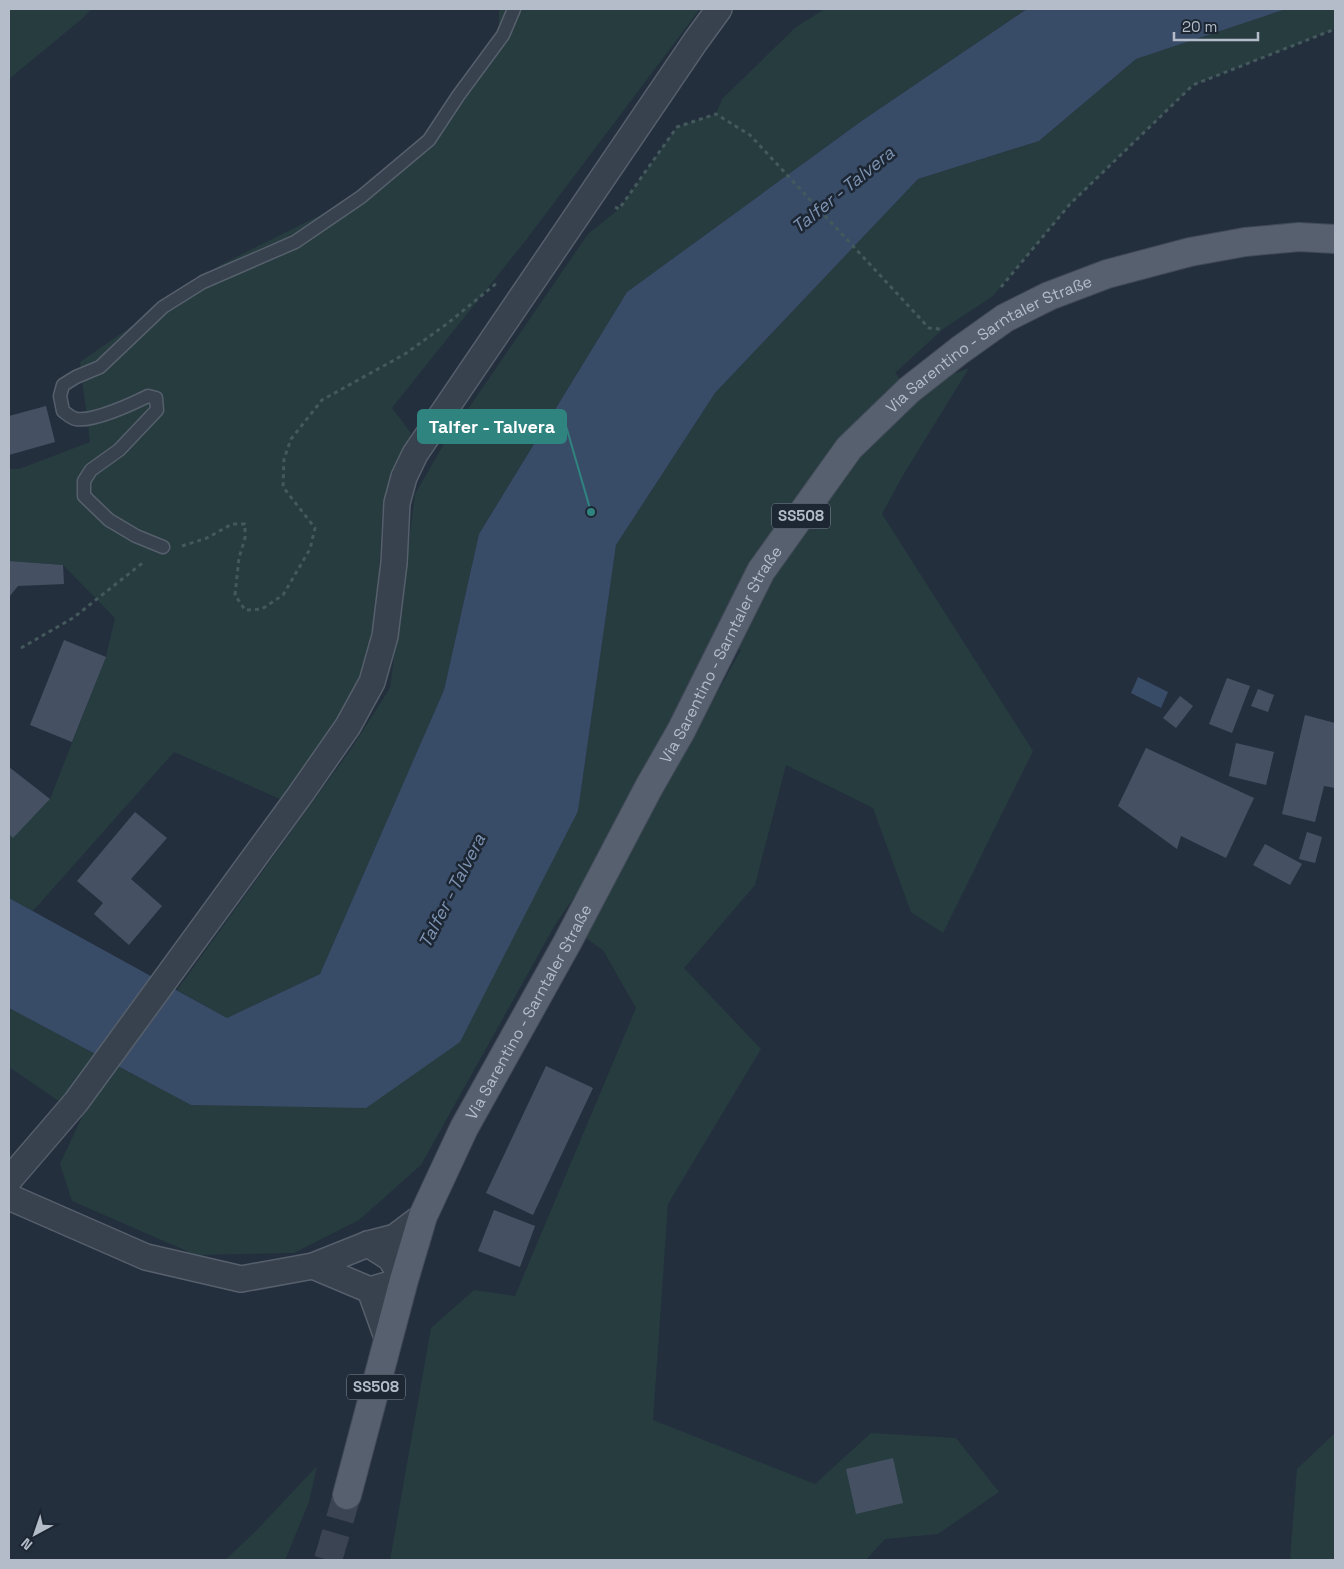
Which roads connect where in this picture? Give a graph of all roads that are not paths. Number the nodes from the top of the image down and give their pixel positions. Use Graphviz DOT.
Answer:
graph roads {
  1 [pos="514,9"];
  2 [pos="720,9"];
  3 [pos="1335,239"];
  4 [pos="163,547"];
  5 [pos="9,1180"];
  6 [pos="9,1197"];
  7 [pos="423,1216"];
  8 [pos="368,1244"];
  9 [pos="313,1266"];
  10 [pos="404,1280"];
  11 [pos="370,1290"];
  12 [pos="388,1340"];
  13 [pos="347,1495"];
  1 -- 4 [label="lane"];
  2 -- 5 [label="street"];
  3 -- 7 [label="main road, Via Sarentino - Sarntaler Straße / SS508"];
  6 -- 9 [label="street"];
  7 -- 8 [label="street"];
  7 -- 10 [label="main road, Via Sarentino - Sarntaler Straße / SS508"];
  8 -- 9 [label="street"];
  8 -- 10 [label="street"];
  9 -- 11 [label="street"];
  10 -- 11 [label="street"];
  10 -- 12 [label="main road, SS508"];
  11 -- 12 [label="street"];
  12 -- 13 [label="main road, SS508"];
}
